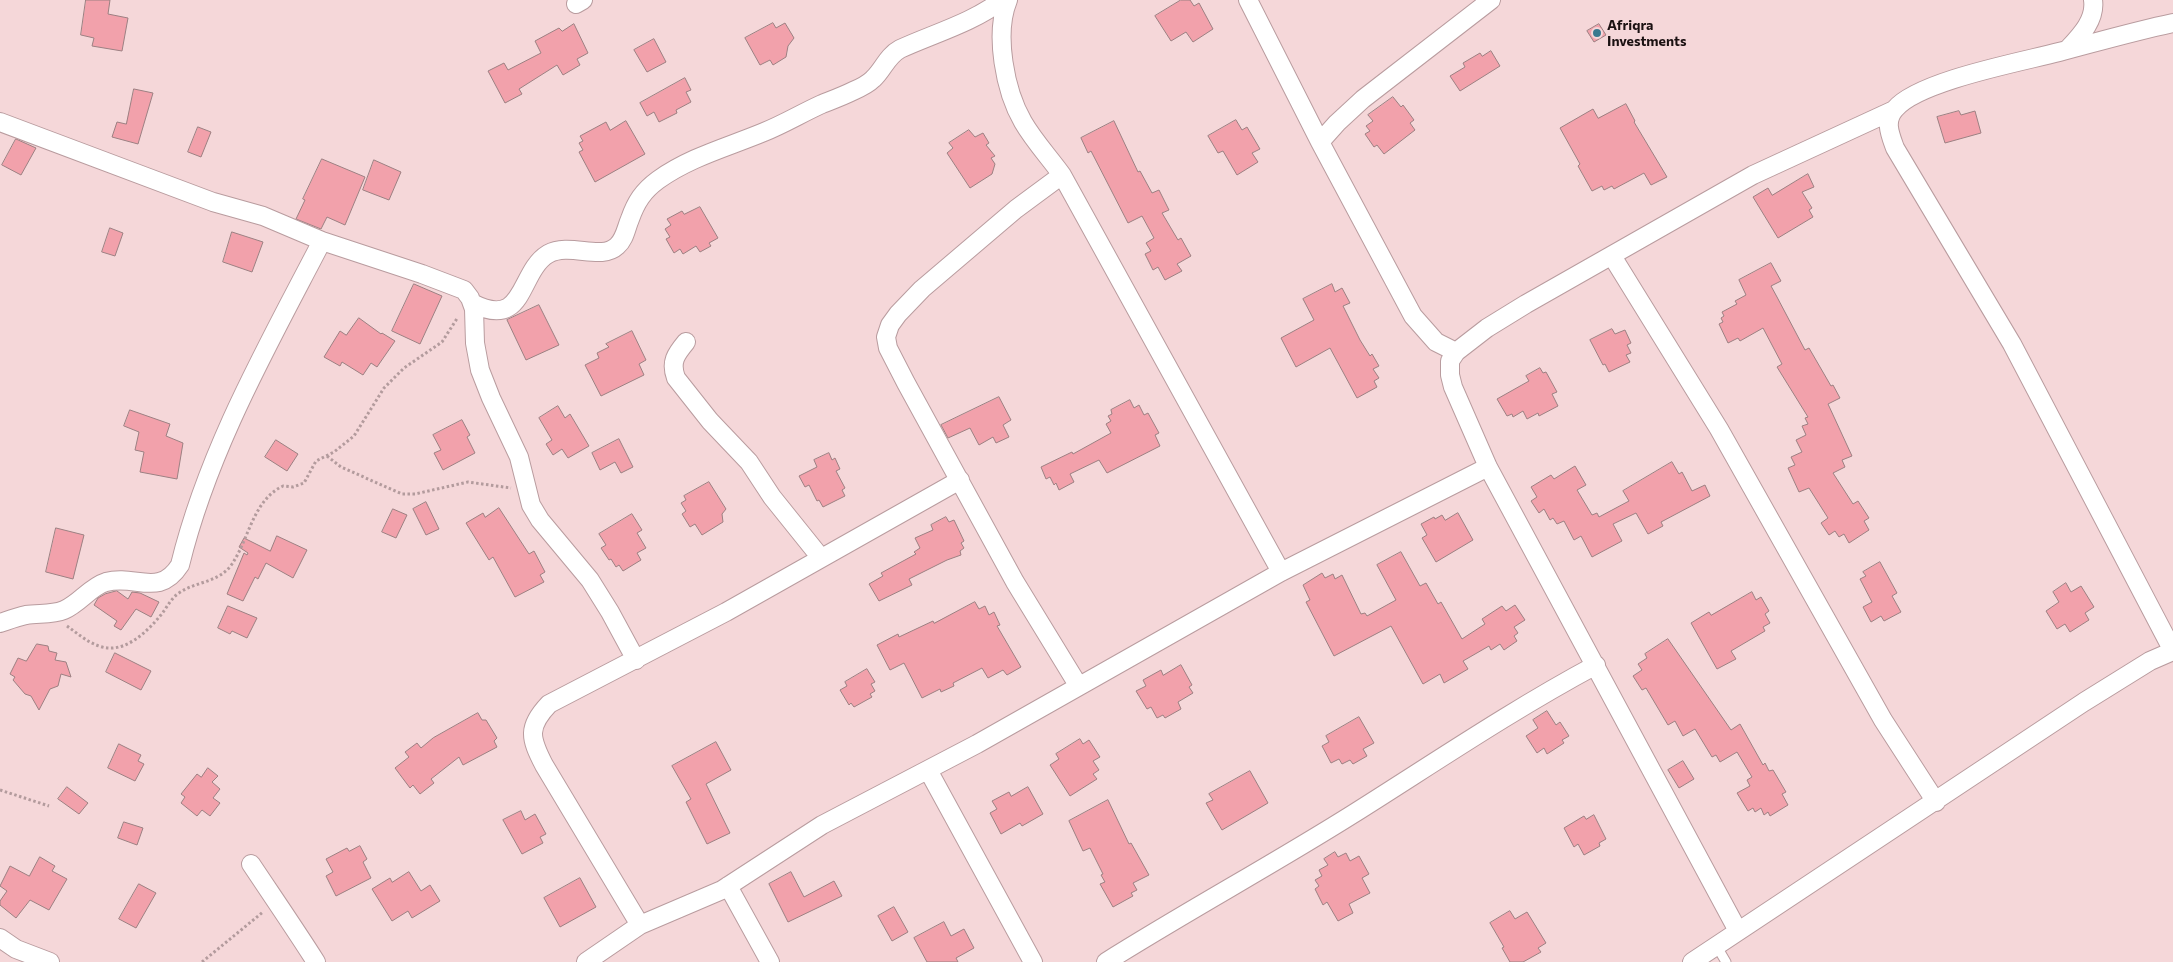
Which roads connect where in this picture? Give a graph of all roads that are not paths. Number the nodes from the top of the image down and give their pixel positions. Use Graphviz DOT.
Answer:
graph roads {
  1 [pos="1002,0"];
  2 [pos="1008,0"];
  3 [pos="1248,0"];
  4 [pos="1491,0"];
  5 [pos="2093,0"];
  6 [pos="2173,23"];
  7 [pos="2067,50"];
  8 [pos="1894,110"];
  9 [pos="0,122"];
  10 [pos="1320,142"];
  11 [pos="1062,175"];
  12 [pos="322,241"];
  13 [pos="1612,256"];
  14 [pos="471,300"];
  15 [pos="686,342"];
  16 [pos="1456,352"];
  17 [pos="1488,466"];
  18 [pos="960,480"];
  19 [pos="821,558"];
  20 [pos="1281,572"];
  21 [pos="0,623"];
  22 [pos="2173,651"];
  23 [pos="636,660"];
  24 [pos="1596,665"];
  25 [pos="1078,685"];
  26 [pos="928,770"];
  27 [pos="1936,802"];
  28 [pos="251,864"];
  29 [pos="728,886"];
  30 [pos="640,925"];
  31 [pos="1738,931"];
  32 [pos="0,938"];
  33 [pos="1716,946"];
  34 [pos="50,962"];
  35 [pos="316,962"];
  36 [pos="586,962"];
  37 [pos="770,962"];
  38 [pos="1033,962"];
  39 [pos="1106,962"];
  40 [pos="1692,962"];
  41 [pos="1726,962"];
  1 -- 14 [label="street"];
  2 -- 11 [label="street"];
  3 -- 10 [label="street"];
  4 -- 10 [label="street"];
  5 -- 7 [label="street"];
  6 -- 7 [label="street"];
  7 -- 8 [label="street"];
  8 -- 13 [label="street"];
  8 -- 22 [label="street"];
  9 -- 12 [label="street"];
  10 -- 16 [label="street"];
  11 -- 18 [label="street"];
  11 -- 20 [label="street"];
  12 -- 14 [label="street"];
  12 -- 21 [label="street"];
  13 -- 16 [label="street"];
  13 -- 27 [label="street"];
  14 -- 23 [label="street"];
  15 -- 19 [label="street"];
  16 -- 17 [label="street"];
  17 -- 20 [label="street"];
  17 -- 24 [label="street"];
  18 -- 19 [label="street"];
  18 -- 25 [label="street"];
  19 -- 23 [label="street"];
  20 -- 25 [label="street"];
  22 -- 27 [label="street"];
  23 -- 30 [label="street"];
  24 -- 31 [label="street"];
  24 -- 39 [label="street"];
  25 -- 26 [label="street"];
  26 -- 29 [label="street"];
  26 -- 38 [label="street"];
  27 -- 31 [label="street"];
  28 -- 35 [label="street"];
  29 -- 30 [label="street"];
  29 -- 37 [label="street"];
  30 -- 36 [label="street"];
  31 -- 33 [label="street"];
  32 -- 34 [label="street"];
  33 -- 40 [label="street"];
  33 -- 41 [label="lane"];
}
